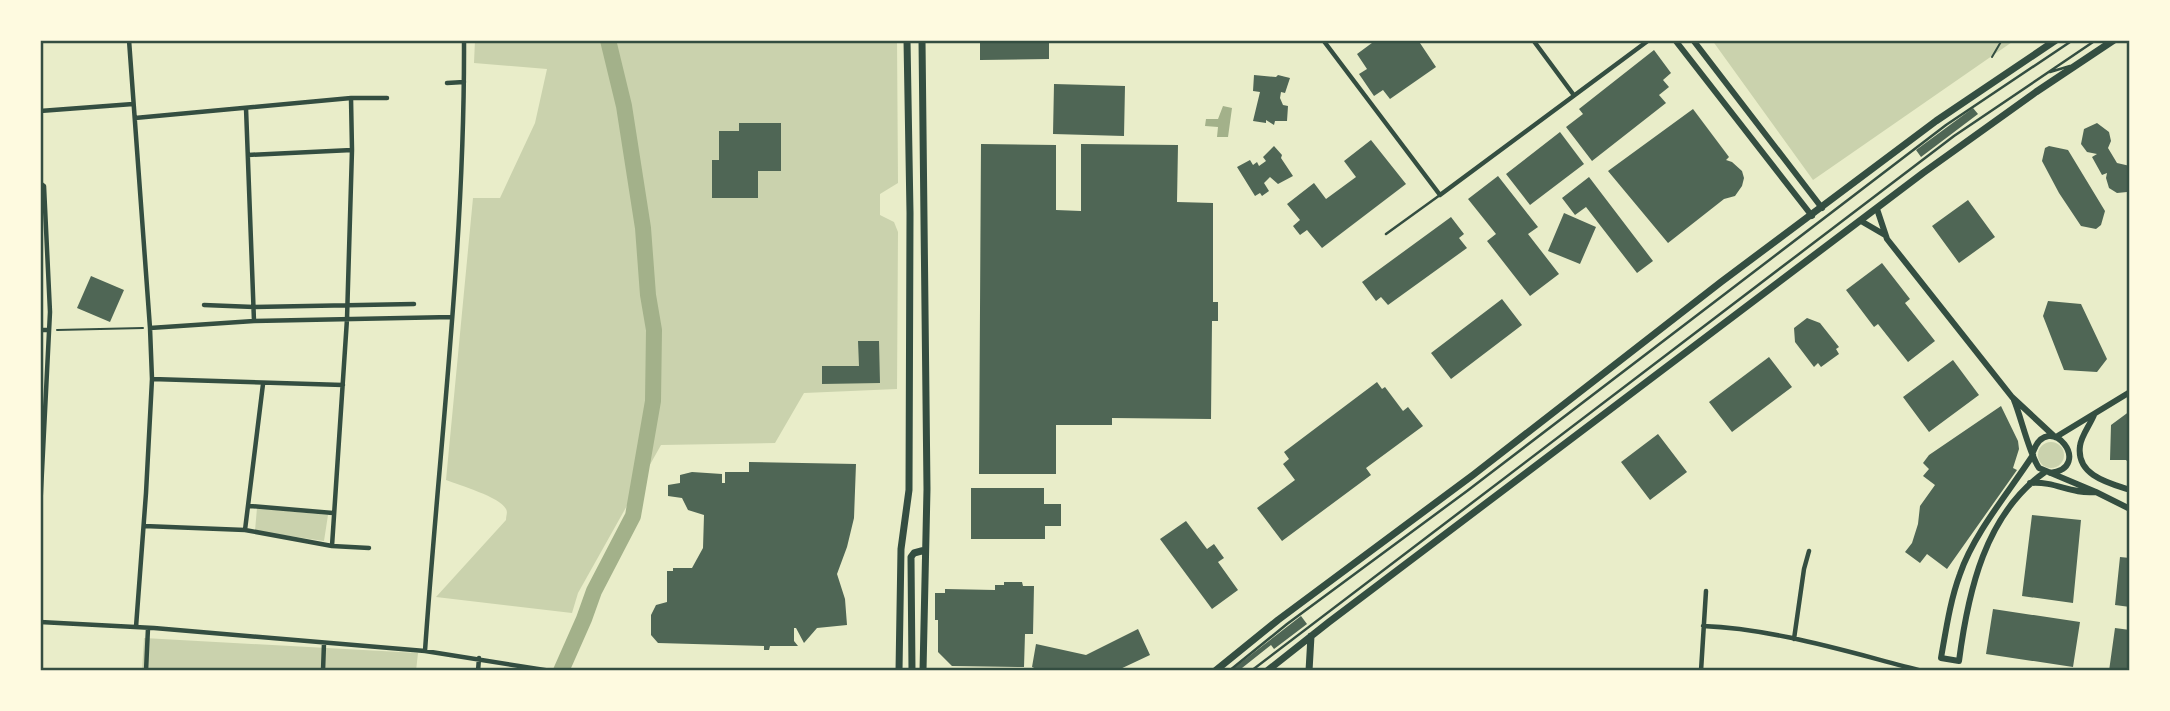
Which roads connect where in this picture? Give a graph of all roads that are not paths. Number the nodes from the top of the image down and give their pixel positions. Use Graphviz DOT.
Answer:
graph roads {
  1 [pos="129,40"];
  2 [pos="464,40"];
  3 [pos="907,40"];
  4 [pos="922,40"];
  5 [pos="1323,40"];
  6 [pos="1532,40"];
  7 [pos="1648,40"];
  8 [pos="1675,40"];
  9 [pos="1693,40"];
  10 [pos="2056,40"];
  11 [pos="2073,40"];
  12 [pos="2096,40"];
  13 [pos="2114,40"];
  14 [pos="2081,61"];
  15 [pos="2043,75"];
  16 [pos="1724,80"];
  17 [pos="447,82"];
  18 [pos="464,82"];
  19 [pos="1715,88"];
  20 [pos="1573,94"];
  21 [pos="387,97"];
  22 [pos="351,98"];
  23 [pos="133,104"];
  24 [pos="246,108"];
  25 [pos="40,111"];
  26 [pos="135,118"];
  27 [pos="352,150"];
  28 [pos="1780,154"];
  29 [pos="248,155"];
  30 [pos="1770,161"];
  31 [pos="1796,176"];
  32 [pos="40,183"];
  33 [pos="1787,183"];
  34 [pos="1440,195"];
  35 [pos="924,196"];
  36 [pos="909,197"];
  37 [pos="1822,208"];
  38 [pos="1877,209"];
  39 [pos="1812,216"];
  40 [pos="1861,222"];
  41 [pos="1386,234"];
  42 [pos="1885,235"];
  43 [pos="43,249"];
  44 [pos="414,304"];
  45 [pos="348,305"];
  46 [pos="204,306"];
  47 [pos="254,307"];
  48 [pos="40,312"];
  49 [pos="50,312"];
  50 [pos="453,317"];
  51 [pos="347,319"];
  52 [pos="254,321"];
  53 [pos="150,328"];
  54 [pos="40,330"];
  55 [pos="49,330"];
  56 [pos="152,379"];
  57 [pos="263,384"];
  58 [pos="343,385"];
  59 [pos="2130,392"];
  60 [pos="2012,397"];
  61 [pos="43,400"];
  62 [pos="2094,415"];
  63 [pos="2055,437"];
  64 [pos="2033,454"];
  65 [pos="2047,472"];
  66 [pos="2028,484"];
  67 [pos="2130,490"];
  68 [pos="2096,492"];
  69 [pos="250,506"];
  70 [pos="2130,509"];
  71 [pos="40,511"];
  72 [pos="333,513"];
  73 [pos="144,526"];
  74 [pos="245,530"];
  75 [pos="332,546"];
  76 [pos="369,548"];
  77 [pos="925,550"];
  78 [pos="1809,551"];
  79 [pos="1706,591"];
  80 [pos="1952,600"];
  81 [pos="1969,606"];
  82 [pos="40,622"];
  83 [pos="1703,626"];
  84 [pos="136,627"];
  85 [pos="148,628"];
  86 [pos="1311,636"];
  87 [pos="1794,639"];
  88 [pos="324,643"];
  89 [pos="425,651"];
  90 [pos="479,658"];
  91 [pos="146,671"];
  92 [pos="323,671"];
  93 [pos="478,671"];
  94 [pos="551,671"];
  95 [pos="899,671"];
  96 [pos="912,671"];
  97 [pos="923,671"];
  98 [pos="1215,671"];
  99 [pos="1229,671"];
  100 [pos="1251,671"];
  101 [pos="1267,671"];
  102 [pos="1309,671"];
  103 [pos="1701,671"];
  104 [pos="1923,671"];
  1 -- 23 [label="street"];
  2 -- 18 [label="street"];
  3 -- 36 [label="main road"];
  4 -- 35 [label="main road"];
  5 -- 34 [label="street"];
  6 -- 20 [label="street"];
  7 -- 20 [label="street"];
  8 -- 19 [label="main road"];
  9 -- 16 [label="main road"];
  10 -- 37 [label="main road"];
  11 -- 99 [label="lane"];
  12 -- 15 [label="lane"];
  13 -- 14 [label="main road"];
  14 -- 15 [label="lane"];
  14 -- 38 [label="main road"];
  15 -- 100 [label="lane"];
  16 -- 19 [label="main road"];
  16 -- 28 [label="main road"];
  17 -- 18 [label="street"];
  18 -- 50 [label="street"];
  19 -- 30 [label="main road"];
  20 -- 34 [label="street"];
  21 -- 22 [label="street"];
  22 -- 24 [label="street"];
  22 -- 27 [label="street"];
  23 -- 25 [label="street"];
  23 -- 26 [label="street"];
  24 -- 26 [label="street"];
  24 -- 29 [label="street"];
  26 -- 53 [label="street"];
  27 -- 29 [label="street"];
  27 -- 45 [label="street"];
  28 -- 30 [label="main road"];
  28 -- 31 [label="main road"];
  29 -- 47 [label="street"];
  30 -- 33 [label="main road"];
  31 -- 33 [label="main road"];
  31 -- 37 [label="main road"];
  32 -- 43 [label="street"];
  33 -- 39 [label="main road"];
  34 -- 41 [label="lane"];
  35 -- 36 [label="main road"];
  35 -- 77 [label="main road"];
  36 -- 95 [label="main road"];
  37 -- 39 [label="main road"];
  38 -- 40 [label="main road"];
  38 -- 42 [label="main road"];
  39 -- 98 [label="main road"];
  40 -- 42 [label="main road"];
  40 -- 86 [label="main road"];
  42 -- 60 [label="main road"];
  43 -- 49 [label="street"];
  44 -- 45 [label="street"];
  45 -- 47 [label="street"];
  45 -- 51 [label="street"];
  46 -- 47 [label="street"];
  47 -- 52 [label="street"];
  48 -- 49 [label="street"];
  49 -- 55 [label="street"];
  50 -- 51 [label="street"];
  50 -- 89 [label="street"];
  51 -- 52 [label="street"];
  51 -- 58 [label="street"];
  52 -- 53 [label="street"];
  53 -- 56 [label="street"];
  54 -- 55 [label="street"];
  55 -- 61 [label="street"];
  56 -- 57 [label="street"];
  56 -- 73 [label="street"];
  57 -- 58 [label="street"];
  57 -- 69 [label="street"];
  58 -- 72 [label="street"];
  59 -- 62 [label="main road"];
  60 -- 63 [label="main road"];
  60 -- 64 [label="main road"];
  61 -- 71 [label="street"];
  62 -- 63 [label="main road"];
  62 -- 67 [label="main road"];
  63 -- 64 [label="main road"];
  63 -- 65 [label="main road"];
  64 -- 65 [label="main road"];
  64 -- 80 [label="main road"];
  65 -- 66 [label="main road"];
  65 -- 68 [label="main road"];
  66 -- 68 [label="main road"];
  66 -- 81 [label="main road"];
  68 -- 70 [label="main road"];
  69 -- 72 [label="street"];
  69 -- 74 [label="street"];
  72 -- 75 [label="street"];
  73 -- 74 [label="street"];
  73 -- 84 [label="street"];
  74 -- 75 [label="street"];
  75 -- 76 [label="street"];
  77 -- 96 [label="main road"];
  77 -- 97 [label="main road"];
  78 -- 87 [label="street"];
  79 -- 83 [label="street"];
  80 -- 81 [label="main road"];
  80 -- 81 [label="main road"];
  82 -- 84 [label="street"];
  83 -- 87 [label="street"];
  83 -- 103 [label="street"];
  84 -- 85 [label="street"];
  85 -- 88 [label="street"];
  85 -- 91 [label="street"];
  86 -- 101 [label="main road"];
  86 -- 102 [label="main road"];
  87 -- 104 [label="street"];
  88 -- 89 [label="street"];
  88 -- 92 [label="street"];
  89 -- 90 [label="street"];
  90 -- 93 [label="street"];
  90 -- 94 [label="street"];
}
